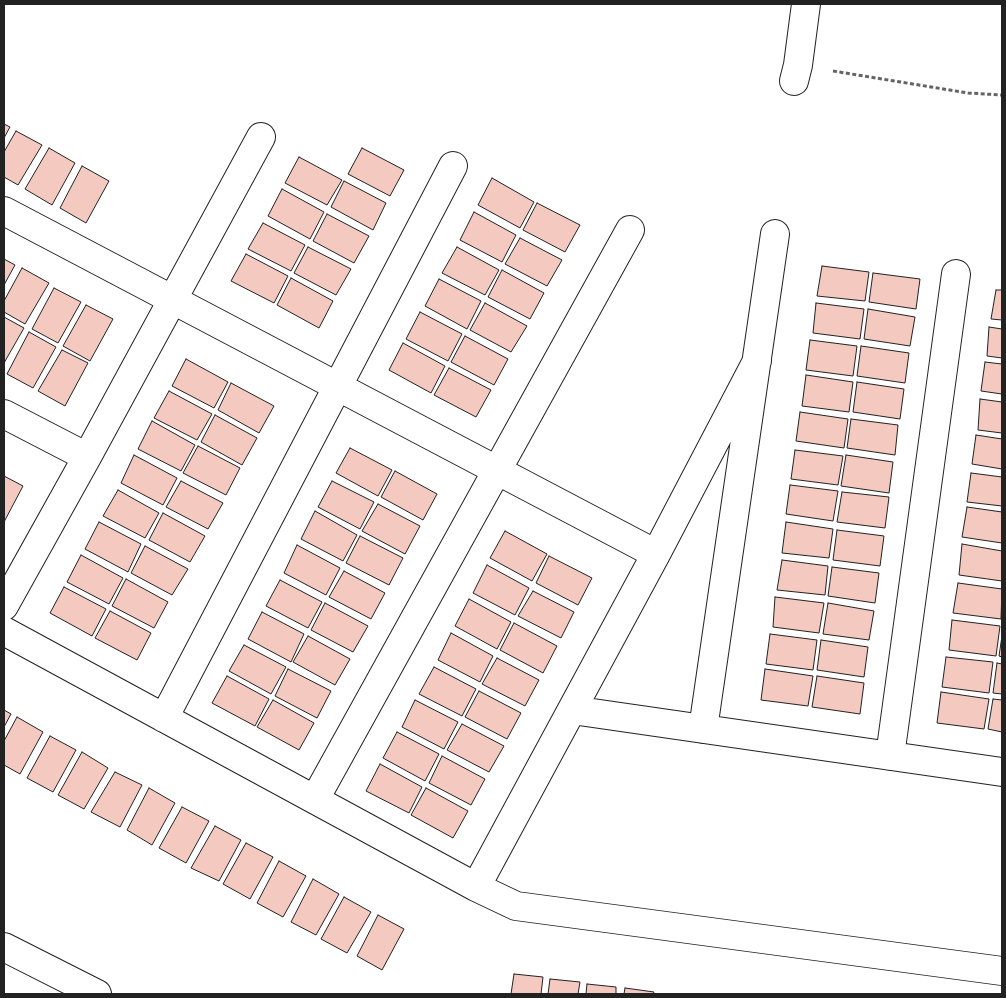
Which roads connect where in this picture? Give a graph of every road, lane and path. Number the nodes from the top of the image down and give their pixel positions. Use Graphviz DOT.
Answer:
graph roads {
  1 [pos="806,4"];
  2 [pos="796,73"];
  3 [pos="1002,95"];
  4 [pos="262,137"];
  5 [pos="454,166"];
  6 [pos="4,211"];
  7 [pos="630,230"];
  8 [pos="775,234"];
  9 [pos="956,274"];
  10 [pos="173,300"];
  11 [pos="757,361"];
  12 [pos="338,387"];
  13 [pos="4,414"];
  14 [pos="87,457"];
  15 [pos="497,471"];
  16 [pos="656,554"];
  17 [pos="4,606"];
  18 [pos="4,631"];
  19 [pos="572,710"];
  20 [pos="164,718"];
  21 [pos="704,730"];
  22 [pos="890,756"];
  23 [pos="1002,772"];
  24 [pos="315,799"];
  25 [pos="476,887"];
  26 [pos="4,947"];
  27 [pos="1002,971"];
  28 [pos="97,994"];
  1 -- 2 [label="street"];
  2 -- 3 [label="path"];
  4 -- 10 [label="street"];
  5 -- 12 [label="street"];
  6 -- 10 [label="street"];
  7 -- 15 [label="street"];
  8 -- 11 [label="street"];
  9 -- 22 [label="street"];
  10 -- 12 [label="street"];
  10 -- 14 [label="street"];
  11 -- 16 [label="street"];
  11 -- 21 [label="street"];
  12 -- 15 [label="street"];
  12 -- 20 [label="street"];
  13 -- 14 [label="street"];
  14 -- 17 [label="street"];
  15 -- 16 [label="street"];
  15 -- 24 [label="street"];
  16 -- 19 [label="street"];
  18 -- 20 [label="street"];
  19 -- 21 [label="street"];
  19 -- 25 [label="street"];
  20 -- 24 [label="street"];
  21 -- 22 [label="street"];
  22 -- 23 [label="street"];
  24 -- 25 [label="street"];
  25 -- 27 [label="street"];
  26 -- 28 [label="street"];
}
